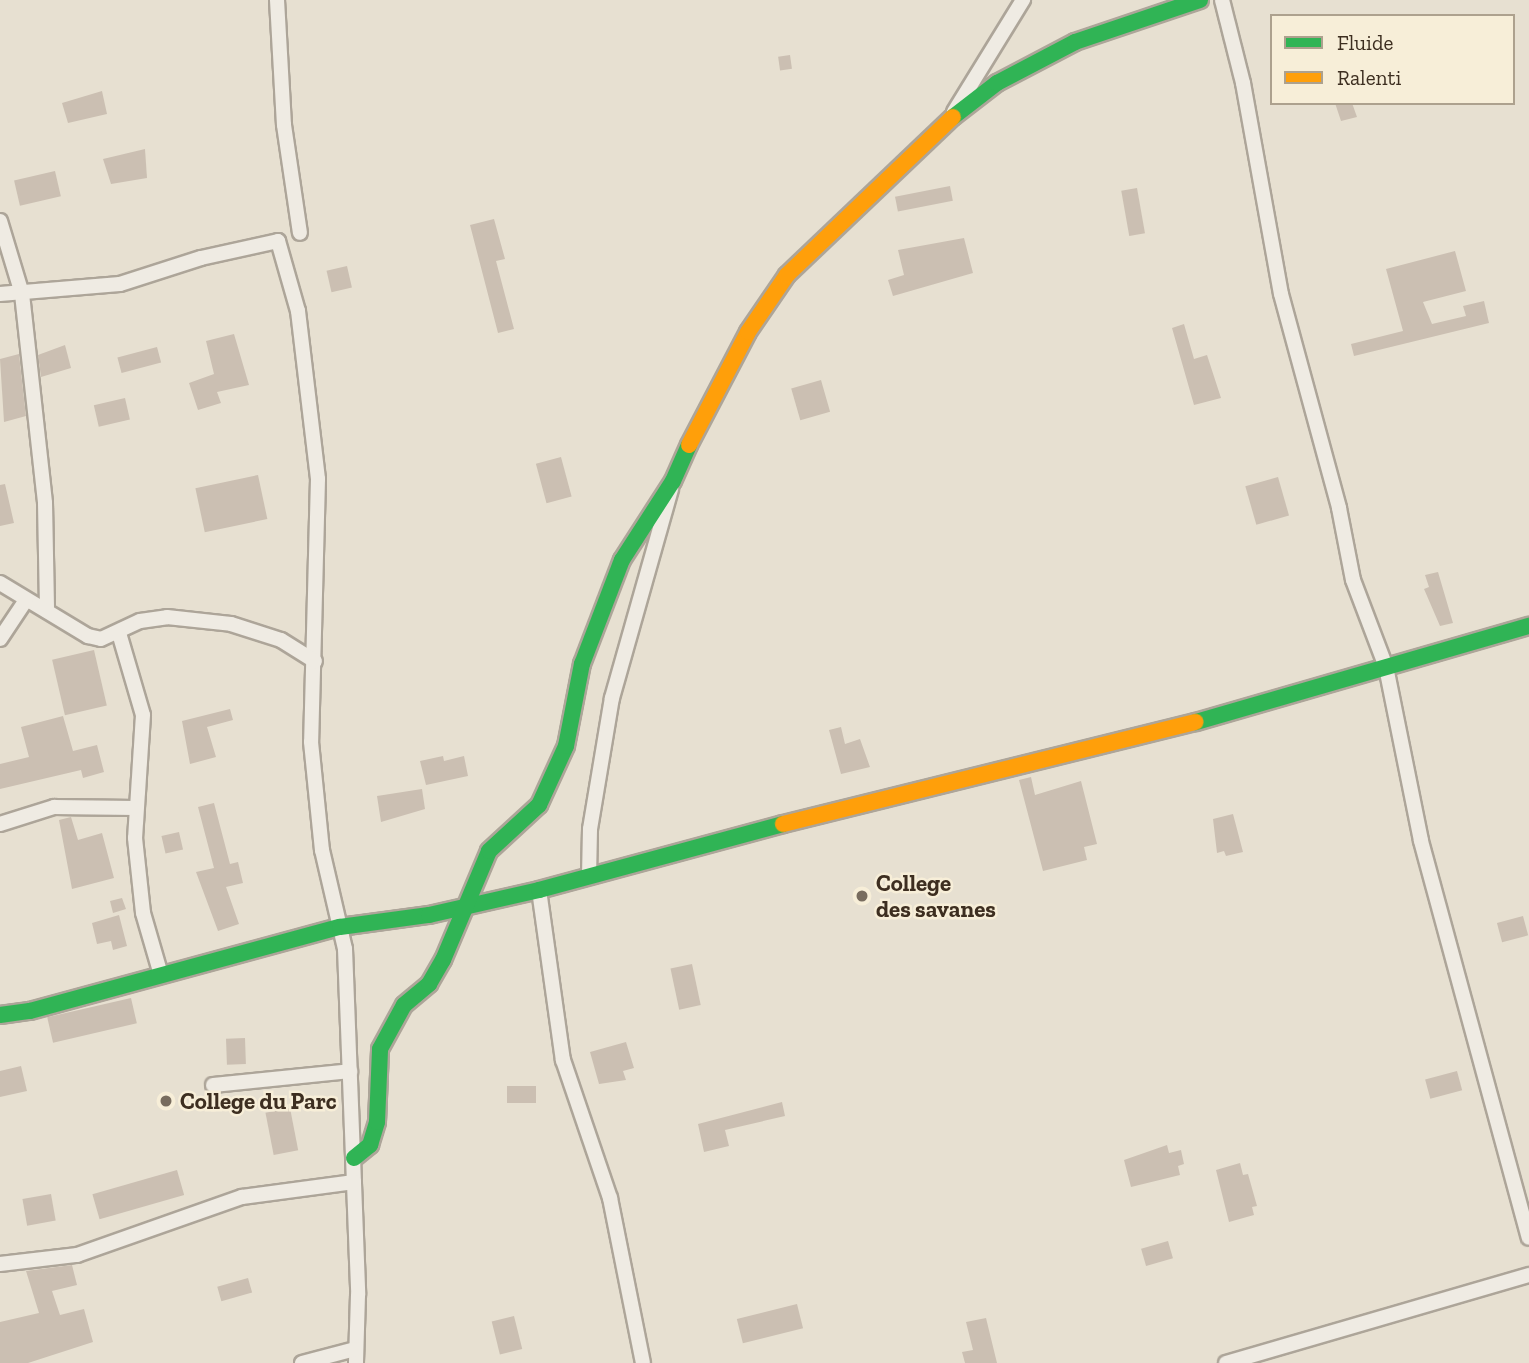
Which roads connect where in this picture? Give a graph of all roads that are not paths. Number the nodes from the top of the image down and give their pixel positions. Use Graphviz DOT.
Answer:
graph roads {
  1 [pos="277,0"];
  2 [pos="1023,0"];
  3 [pos="1200,0"];
  4 [pos="1222,0"];
  5 [pos="948,121"];
  6 [pos="0,221"];
  7 [pos="300,233"];
  8 [pos="0,294"];
  9 [pos="22,294"];
  10 [pos="673,481"];
  11 [pos="0,583"];
  12 [pos="26,600"];
  13 [pos="47,611"];
  14 [pos="1529,626"];
  15 [pos="119,633"];
  16 [pos="0,639"];
  17 [pos="315,661"];
  18 [pos="1386,667"];
  19 [pos="135,808"];
  20 [pos="0,824"];
  21 [pos="589,877"];
  22 [pos="539,890"];
  23 [pos="467,904"];
  24 [pos="340,928"];
  25 [pos="161,975"];
  26 [pos="0,1015"];
  27 [pos="350,1071"];
  28 [pos="213,1085"];
  29 [pos="354,1158"];
  30 [pos="354,1182"];
  31 [pos="1529,1238"];
  32 [pos="0,1264"];
  33 [pos="1529,1275"];
  34 [pos="356,1356"];
  35 [pos="1264,1358"];
  36 [pos="302,1363"];
  37 [pos="643,1363"];
  38 [pos="1226,1363"];
  1 -- 7 [label="street"];
  2 -- 5 [label="street"];
  3 -- 5 [label="street"];
  4 -- 18 [label="street"];
  5 -- 10 [label="street"];
  6 -- 9 [label="street"];
  8 -- 9 [label="street"];
  9 -- 13 [label="street"];
  9 -- 17 [label="street"];
  10 -- 21 [label="street"];
  10 -- 23 [label="street"];
  11 -- 12 [label="street"];
  12 -- 13 [label="street"];
  12 -- 16 [label="street"];
  13 -- 15 [label="street"];
  14 -- 18 [label="street"];
  15 -- 17 [label="street"];
  15 -- 19 [label="street"];
  17 -- 24 [label="street"];
  18 -- 21 [label="street"];
  18 -- 31 [label="street"];
  19 -- 20 [label="street"];
  19 -- 25 [label="street"];
  21 -- 22 [label="street"];
  22 -- 23 [label="street"];
  22 -- 37 [label="street"];
  23 -- 24 [label="street"];
  23 -- 29 [label="street"];
  24 -- 25 [label="street"];
  24 -- 27 [label="street"];
  25 -- 26 [label="street"];
  27 -- 28 [label="street"];
  27 -- 29 [label="street"];
  29 -- 30 [label="street"];
  30 -- 32 [label="street"];
  30 -- 34 [label="street"];
  33 -- 35 [label="street"];
  34 -- 36 [label="street"];
  35 -- 38 [label="street"];
}
